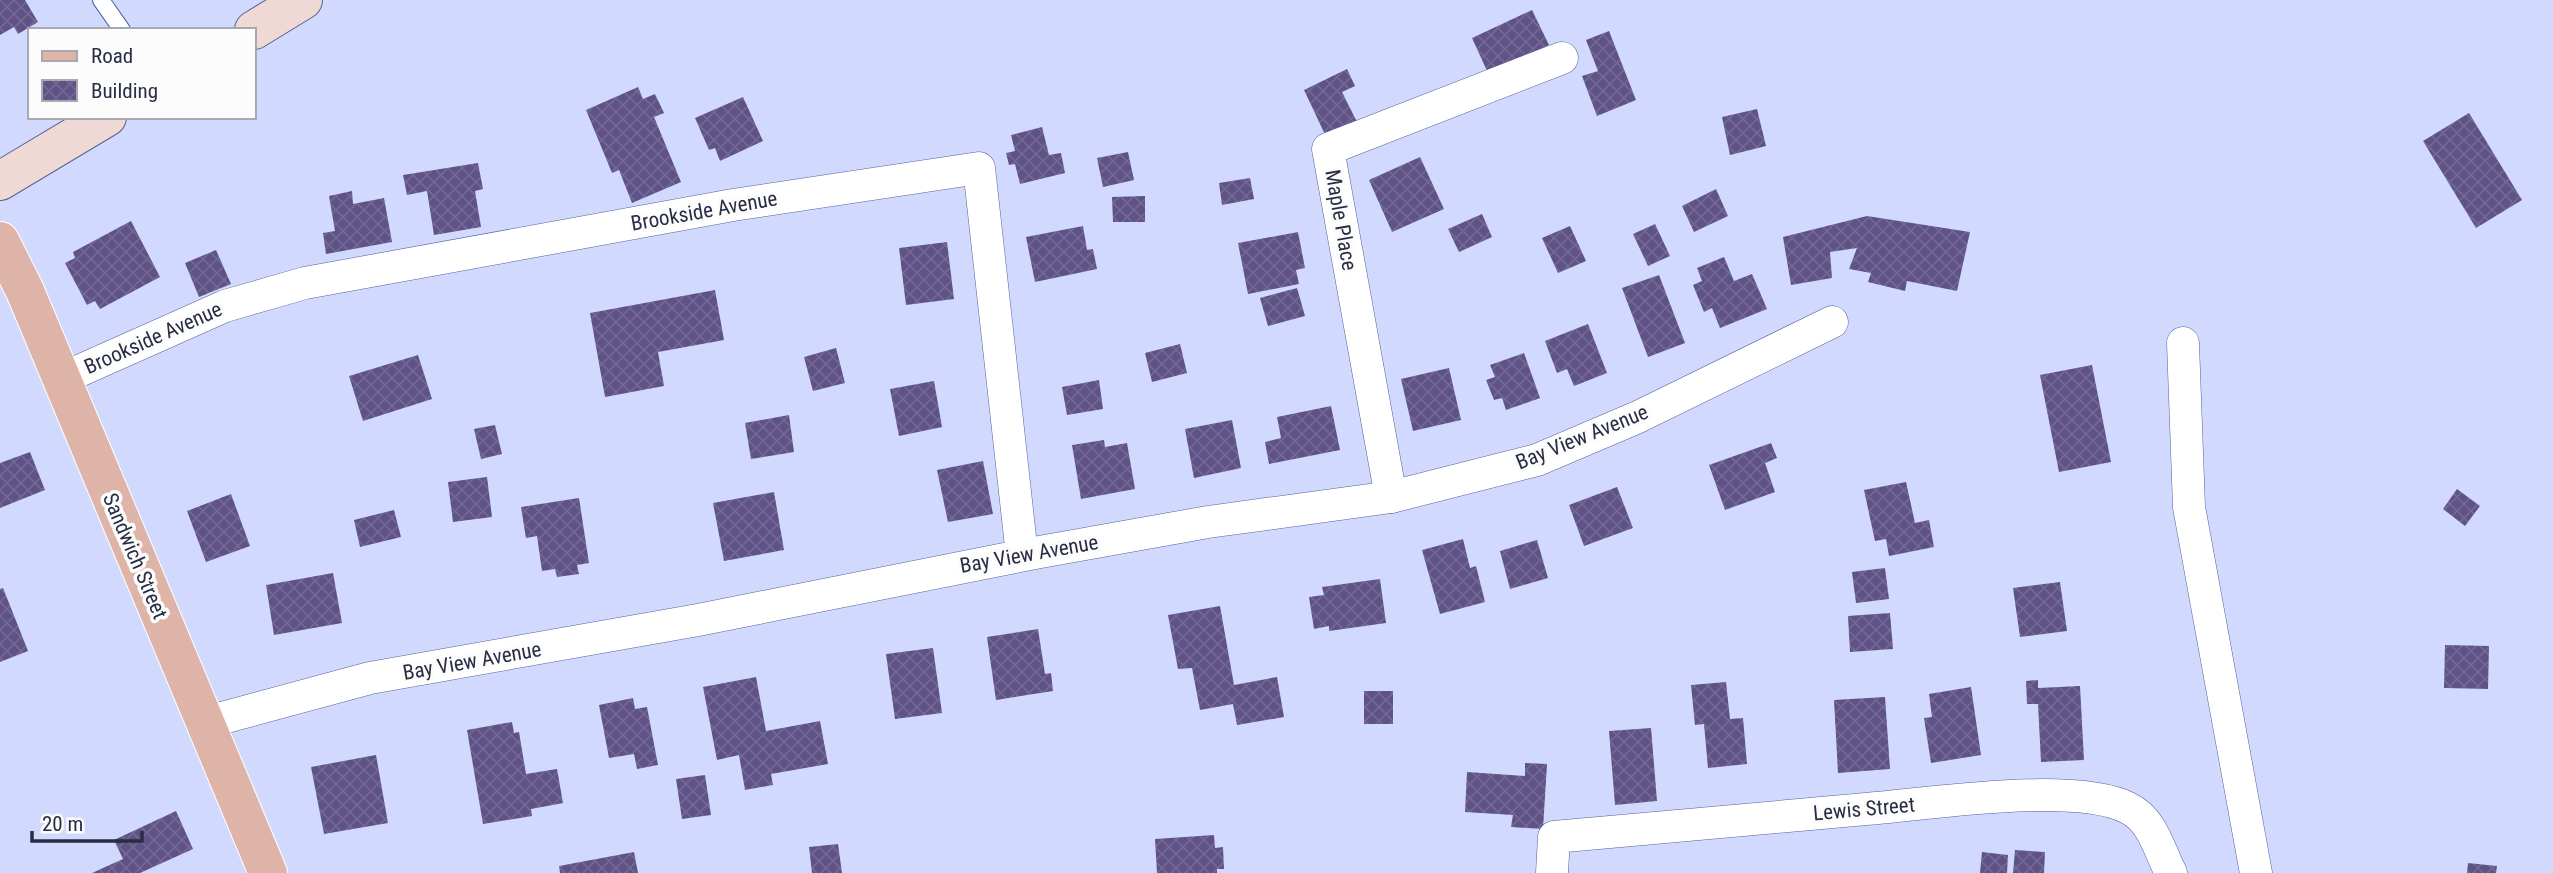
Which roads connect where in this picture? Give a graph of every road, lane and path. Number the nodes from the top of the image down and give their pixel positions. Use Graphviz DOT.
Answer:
graph roads {
  1 [pos="101,0"];
  2 [pos="303,0"];
  3 [pos="121,28"];
  4 [pos="256,29"];
  5 [pos="1562,58"];
  6 [pos="104,119"];
  7 [pos="0,181"];
  8 [pos="0,241"];
  9 [pos="1832,321"];
  10 [pos="2183,343"];
  11 [pos="61,379"];
  12 [pos="1391,497"];
  13 [pos="1022,555"];
  14 [pos="204,723"];
  15 [pos="268,873"];
  16 [pos="1552,873"];
  17 [pos="2171,873"];
  18 [pos="2256,873"];
  1 -- 3 [label="lane"];
  2 -- 4 [label="street"];
  5 -- 12 [label="street, Maple Place"];
  6 -- 7 [label="street"];
  8 -- 11 [label="main road, Sandwich Street"];
  9 -- 12 [label="street, Bay View Avenue"];
  10 -- 18 [label="street"];
  11 -- 13 [label="street, Brookside Avenue"];
  11 -- 14 [label="main road, Sandwich Street"];
  12 -- 13 [label="street, Bay View Avenue"];
  13 -- 14 [label="street, Bay View Avenue"];
  14 -- 15 [label="main road, Sandwich Street"];
  16 -- 17 [label="street, Lewis Street"];
}
